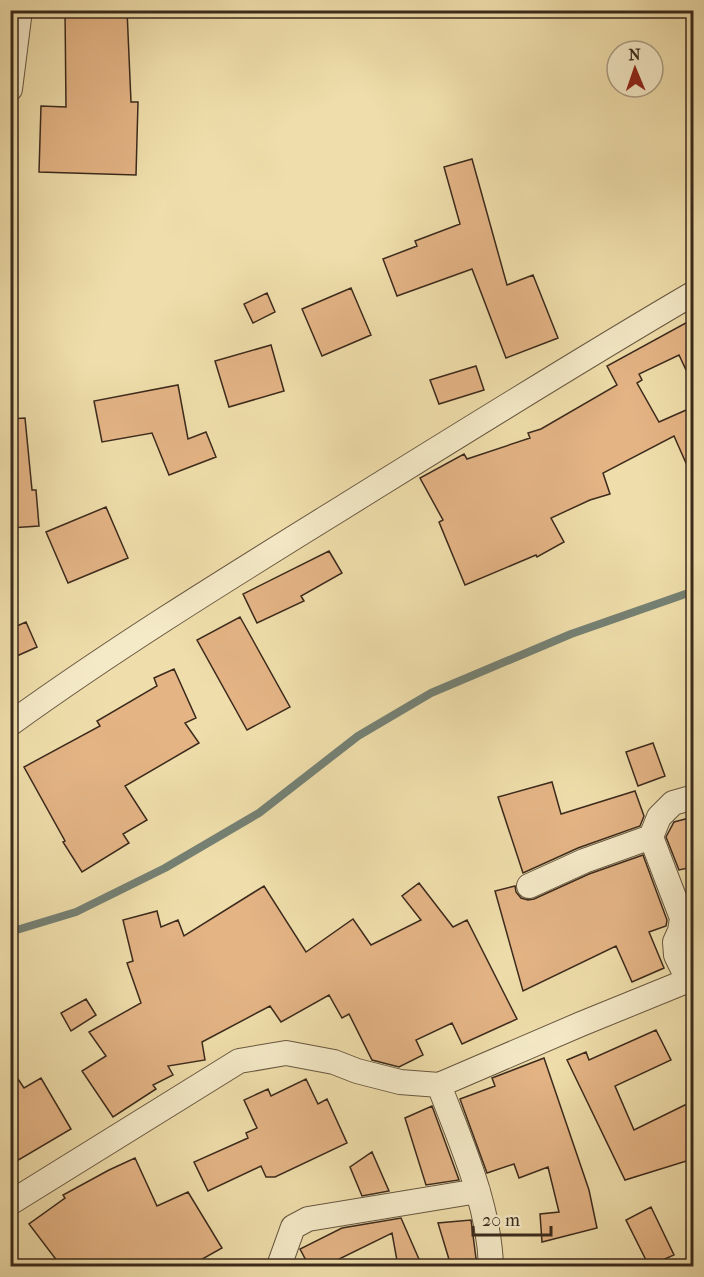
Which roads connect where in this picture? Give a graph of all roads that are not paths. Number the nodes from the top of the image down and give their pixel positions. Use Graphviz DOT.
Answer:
graph roads {
  1 [pos="20,10"];
  2 [pos="10,89"];
  3 [pos="693,292"];
  4 [pos="10,724"];
  5 [pos="693,797"];
  6 [pos="651,837"];
  7 [pos="529,886"];
  8 [pos="691,979"];
  9 [pos="438,1085"];
  10 [pos="478,1191"];
  11 [pos="10,1203"];
  12 [pos="279,1266"];
  13 [pos="491,1266"];
  1 -- 2 [label="street"];
  3 -- 4 [label="street"];
  5 -- 6 [label="street"];
  6 -- 7 [label="street"];
  6 -- 8 [label="street"];
  8 -- 9 [label="street"];
  9 -- 10 [label="street"];
  9 -- 11 [label="street"];
  10 -- 12 [label="street"];
  10 -- 13 [label="street"];
}
